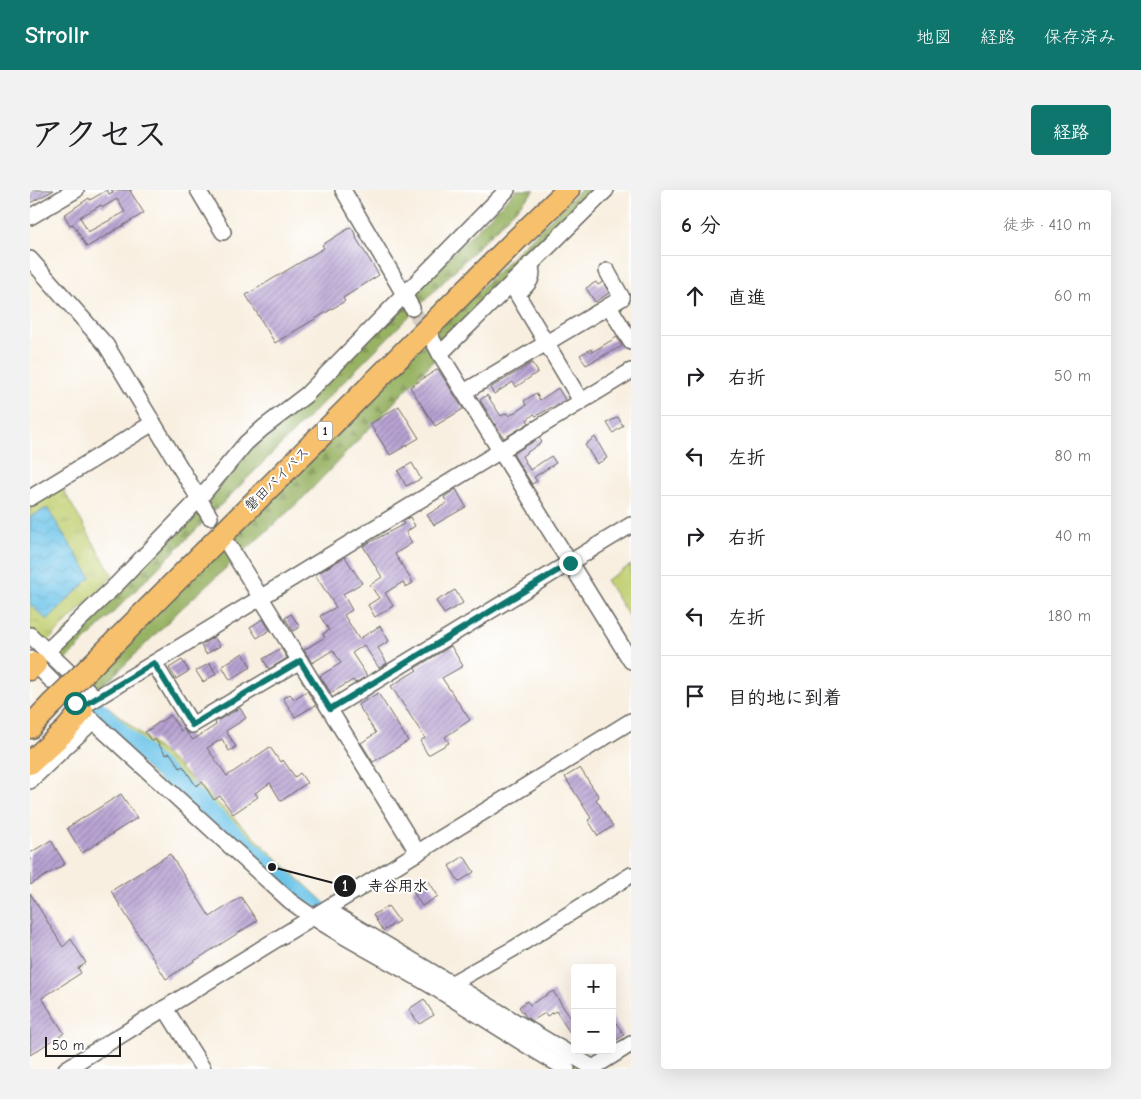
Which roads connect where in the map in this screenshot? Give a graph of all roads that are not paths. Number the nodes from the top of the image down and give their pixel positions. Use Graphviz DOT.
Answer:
graph roads {
  1 [pos="76,190"];
  2 [pos="198,190"];
  3 [pos="343,190"];
  4 [pos="507,190"];
  5 [pos="548,190"];
  6 [pos="568,190"];
  7 [pos="606,190"];
  8 [pos="30,217"];
  9 [pos="223,232"];
  10 [pos="30,259"];
  11 [pos="530,264"];
  12 [pos="607,271"];
  13 [pos="408,302"];
  14 [pos="609,306"];
  15 [pos="432,338"];
  16 [pos="631,342"];
  17 [pos="546,343"];
  18 [pos="440,354"];
  19 [pos="631,371"];
  20 [pos="464,392"];
  21 [pos="580,401"];
  22 [pos="153,423"];
  23 [pos="500,450"];
  24 [pos="30,498"];
  25 [pos="199,499"];
  26 [pos="210,516"];
  27 [pos="631,525"];
  28 [pos="229,546"];
  29 [pos="570,563"];
  30 [pos="261,598"];
  31 [pos="30,635"];
  32 [pos="35,661"];
  33 [pos="300,661"];
  34 [pos="631,661"];
  35 [pos="154,663"];
  36 [pos="78,670"];
  37 [pos="42,702"];
  38 [pos="88,707"];
  39 [pos="330,709"];
  40 [pos="631,721"];
  41 [pos="30,727"];
  42 [pos="30,763"];
  43 [pos="30,780"];
  44 [pos="418,853"];
  45 [pos="631,874"];
  46 [pos="320,912"];
  47 [pos="446,987"];
  48 [pos="165,1008"];
  49 [pos="631,1044"];
  50 [pos="593,1068"];
  51 [pos="66,1069"];
  52 [pos="203,1069"];
  53 [pos="567,1069"];
  1 -- 8 [label="street"];
  2 -- 9 [label="street"];
  3 -- 13 [label="street"];
  4 -- 13 [label="street"];
  5 -- 36 [label="highway, 磐田バイパス / 1"];
  6 -- 36 [label="highway, 磐田バイパス / 1"];
  7 -- 11 [label="street"];
  10 -- 22 [label="street"];
  11 -- 17 [label="street"];
  11 -- 18 [label="street"];
  12 -- 14 [label="street"];
  13 -- 25 [label="street"];
  14 -- 16 [label="street"];
  14 -- 17 [label="street"];
  15 -- 18 [label="street"];
  17 -- 20 [label="street"];
  17 -- 21 [label="street"];
  18 -- 20 [label="street"];
  19 -- 21 [label="street"];
  20 -- 23 [label="street"];
  21 -- 23 [label="street"];
  22 -- 24 [label="street"];
  22 -- 25 [label="street"];
  23 -- 29 [label="street"];
  23 -- 30 [label="street"];
  25 -- 26 [label="street"];
  25 -- 32 [label="street"];
  27 -- 29 [label="street"];
  28 -- 30 [label="street"];
  29 -- 34 [label="street"];
  29 -- 39 [label="street"];
  30 -- 33 [label="street"];
  30 -- 35 [label="street"];
  31 -- 32 [label="street"];
  32 -- 38 [label="street"];
  33 -- 35 [label="street"];
  33 -- 39 [label="street"];
  35 -- 38 [label="street"];
  36 -- 37 [label="highway, 磐田バイパス / 1, bridge"];
  37 -- 41 [label="highway, 磐田バイパス / 1"];
  38 -- 42 [label="highway"];
  38 -- 43 [label="street"];
  38 -- 46 [label="street"];
  39 -- 44 [label="street"];
  40 -- 44 [label="street"];
  44 -- 46 [label="street"];
  45 -- 47 [label="street"];
  46 -- 47 [label="street"];
  46 -- 48 [label="street"];
  47 -- 50 [label="street"];
  47 -- 53 [label="street"];
  48 -- 51 [label="street"];
  48 -- 52 [label="street"];
  49 -- 50 [label="street"];
}
